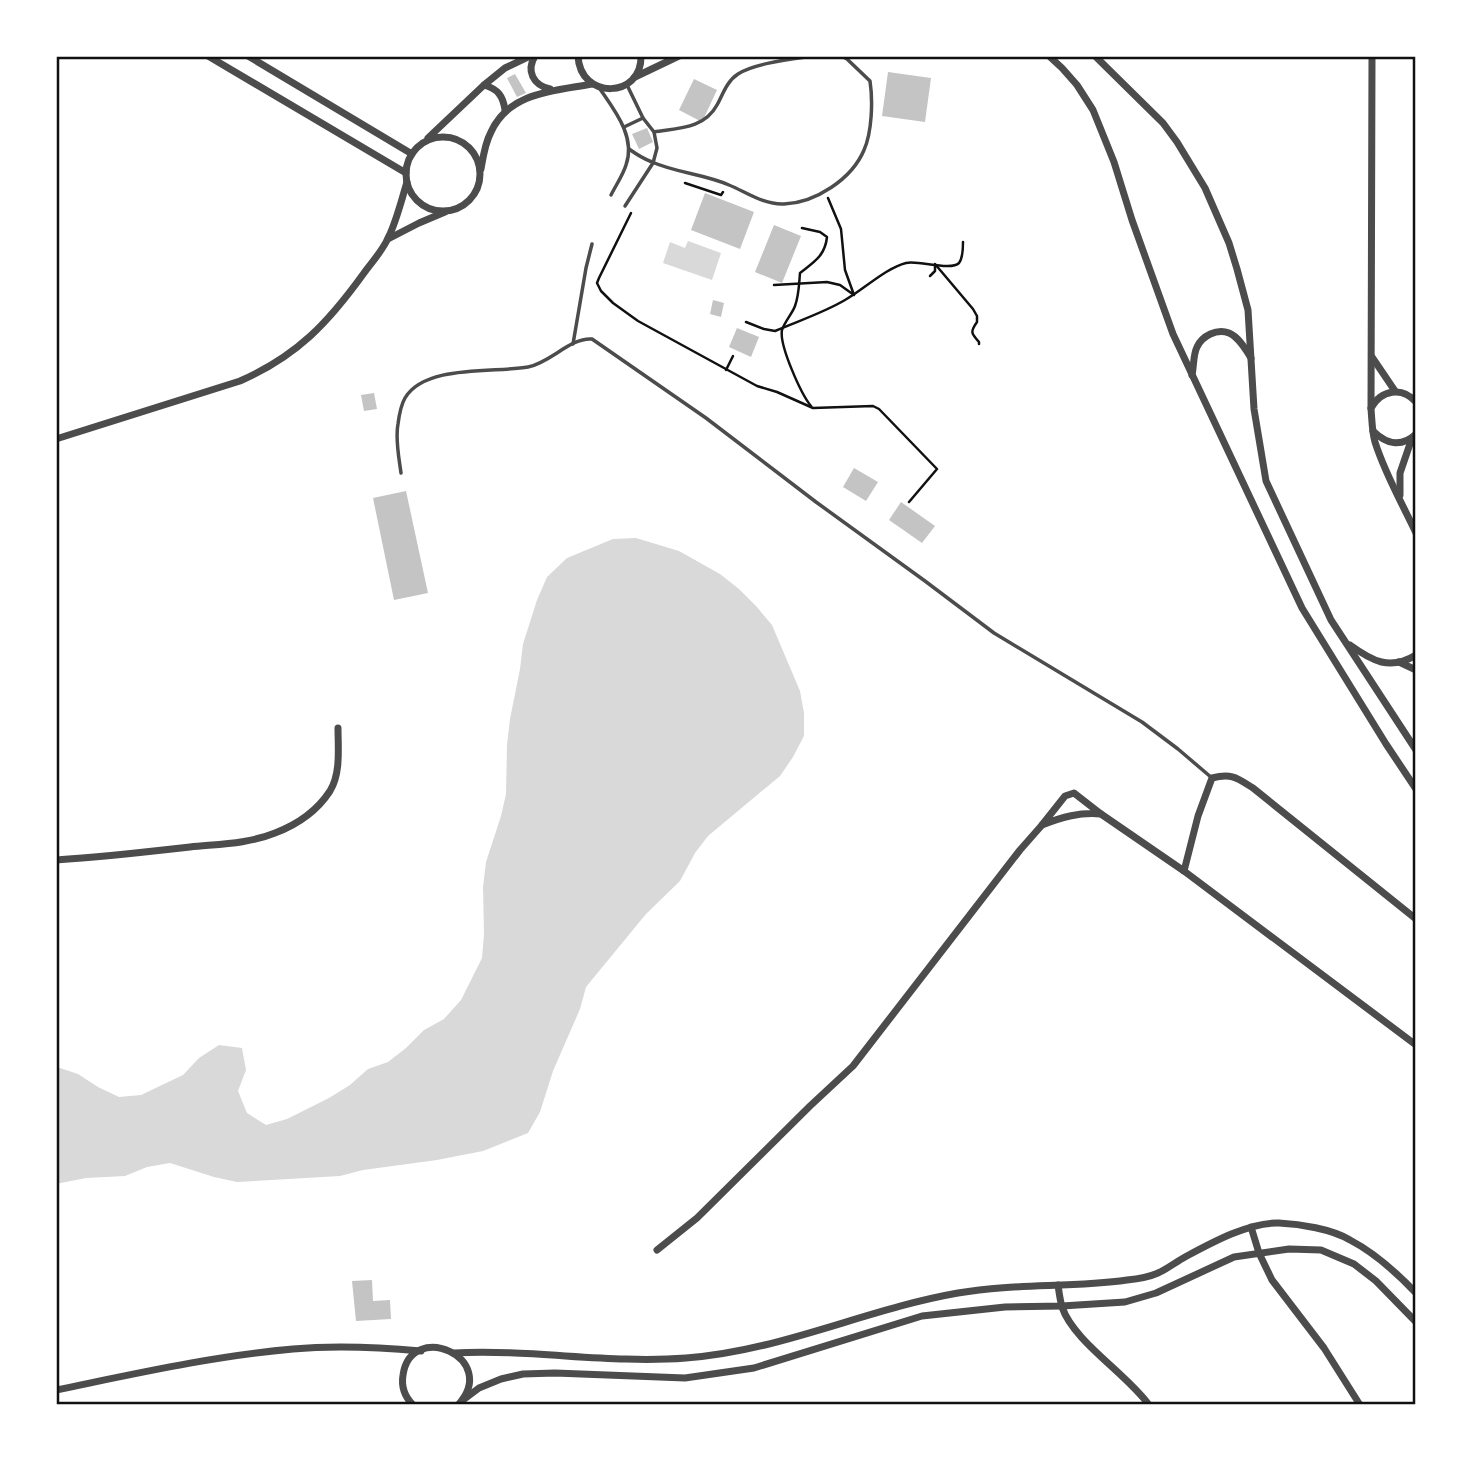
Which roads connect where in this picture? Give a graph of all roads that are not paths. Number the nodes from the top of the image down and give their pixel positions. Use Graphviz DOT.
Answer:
graph roads {
  1 [pos="208,56"];
  2 [pos="248,56"];
  3 [pos="533,56"];
  4 [pos="578,56"];
  5 [pos="641,56"];
  6 [pos="679,56"];
  7 [pos="813,56"];
  8 [pos="842,56"];
  9 [pos="1049,56"];
  10 [pos="1094,56"];
  11 [pos="1372,56"];
  12 [pos="635,78"];
  13 [pos="627,84"];
  14 [pos="484,85"];
  15 [pos="595,86"];
  16 [pos="556,90"];
  17 [pos="505,110"];
  18 [pos="643,118"];
  19 [pos="624,127"];
  20 [pos="654,132"];
  21 [pos="424,142"];
  22 [pos="629,149"];
  23 [pos="412,154"];
  24 [pos="653,163"];
  25 [pos="406,173"];
  26 [pos="480,174"];
  27 [pos="407,182"];
  28 [pos="611,195"];
  29 [pos="625,206"];
  30 [pos="447,212"];
  31 [pos="388,239"];
  32 [pos="592,244"];
  33 [pos="573,344"];
  34 [pos="1372,357"];
  35 [pos="1251,359"];
  36 [pos="1192,377"];
  37 [pos="1395,391"];
  38 [pos="1416,402"];
  39 [pos="1370,410"];
  40 [pos="1372,430"];
  41 [pos="1414,436"];
  42 [pos="56,439"];
  43 [pos="401,473"];
  44 [pos="1399,499"];
  45 [pos="1416,533"];
  46 [pos="1346,642"];
  47 [pos="1416,654"];
  48 [pos="1399,662"];
  49 [pos="1416,670"];
  50 [pos="338,728"];
  51 [pos="1416,750"];
  52 [pos="1212,778"];
  53 [pos="1416,789"];
  54 [pos="1101,814"];
  55 [pos="1042,825"];
  56 [pos="56,860"];
  57 [pos="1184,871"];
  58 [pos="1416,919"];
  59 [pos="1416,1045"];
  60 [pos="1251,1227"];
  61 [pos="657,1250"];
  62 [pos="1259,1253"];
  63 [pos="1058,1285"];
  64 [pos="1416,1293"];
  65 [pos="1062,1306"];
  66 [pos="1416,1322"];
  67 [pos="421,1350"];
  68 [pos="454,1353"];
  69 [pos="56,1390"];
  70 [pos="461,1402"];
  71 [pos="413,1405"];
  72 [pos="1149,1405"];
  73 [pos="1360,1405"];
  1 -- 25 [label="street"];
  2 -- 23 [label="street"];
  3 -- 14 [label="street"];
  3 -- 16 [label="street"];
  4 -- 15 [label="street"];
  5 -- 12 [label="street"];
  6 -- 12 [label="street"];
  7 -- 20 [label="lane"];
  8 -- 24 [label="lane"];
  9 -- 36 [label="street"];
  10 -- 35 [label="street"];
  11 -- 34 [label="street"];
  12 -- 13 [label="street"];
  13 -- 15 [label="street"];
  13 -- 18 [label="lane"];
  14 -- 17 [label="street"];
  14 -- 21 [label="street"];
  15 -- 16 [label="street"];
  15 -- 19 [label="lane"];
  16 -- 17 [label="street"];
  17 -- 26 [label="street"];
  18 -- 19 [label="lane"];
  18 -- 20 [label="lane"];
  19 -- 22 [label="lane"];
  20 -- 24 [label="lane"];
  21 -- 23 [label="street"];
  21 -- 26 [label="street"];
  22 -- 24 [label="lane"];
  22 -- 28 [label="lane"];
  23 -- 25 [label="street"];
  24 -- 29 [label="lane"];
  25 -- 27 [label="street"];
  26 -- 30 [label="street"];
  27 -- 30 [label="street"];
  27 -- 31 [label="street"];
  30 -- 31 [label="street"];
  31 -- 42 [label="street"];
  32 -- 33 [label="lane"];
  33 -- 43 [label="lane"];
  33 -- 52 [label="lane"];
  34 -- 37 [label="street"];
  34 -- 39 [label="street"];
  35 -- 36 [label="street"];
  35 -- 46 [label="street"];
  36 -- 53 [label="street"];
  37 -- 38 [label="street"];
  37 -- 39 [label="street"];
  39 -- 40 [label="street"];
  40 -- 41 [label="street"];
  40 -- 44 [label="street"];
  41 -- 44 [label="street"];
  44 -- 45 [label="street"];
  46 -- 48 [label="street"];
  46 -- 51 [label="street"];
  47 -- 48 [label="street"];
  48 -- 49 [label="street"];
  50 -- 56 [label="street"];
  52 -- 57 [label="street"];
  52 -- 58 [label="street"];
  54 -- 55 [label="street"];
  54 -- 55 [label="street"];
  54 -- 57 [label="street"];
  55 -- 61 [label="street"];
  57 -- 59 [label="street"];
  60 -- 62 [label="street"];
  60 -- 63 [label="street"];
  60 -- 64 [label="street"];
  62 -- 65 [label="street"];
  62 -- 66 [label="street"];
  62 -- 73 [label="street"];
  63 -- 65 [label="street"];
  63 -- 68 [label="street"];
  65 -- 70 [label="street"];
  65 -- 72 [label="street"];
  67 -- 68 [label="street"];
  67 -- 69 [label="street"];
  67 -- 71 [label="street"];
  68 -- 70 [label="street"];
}
